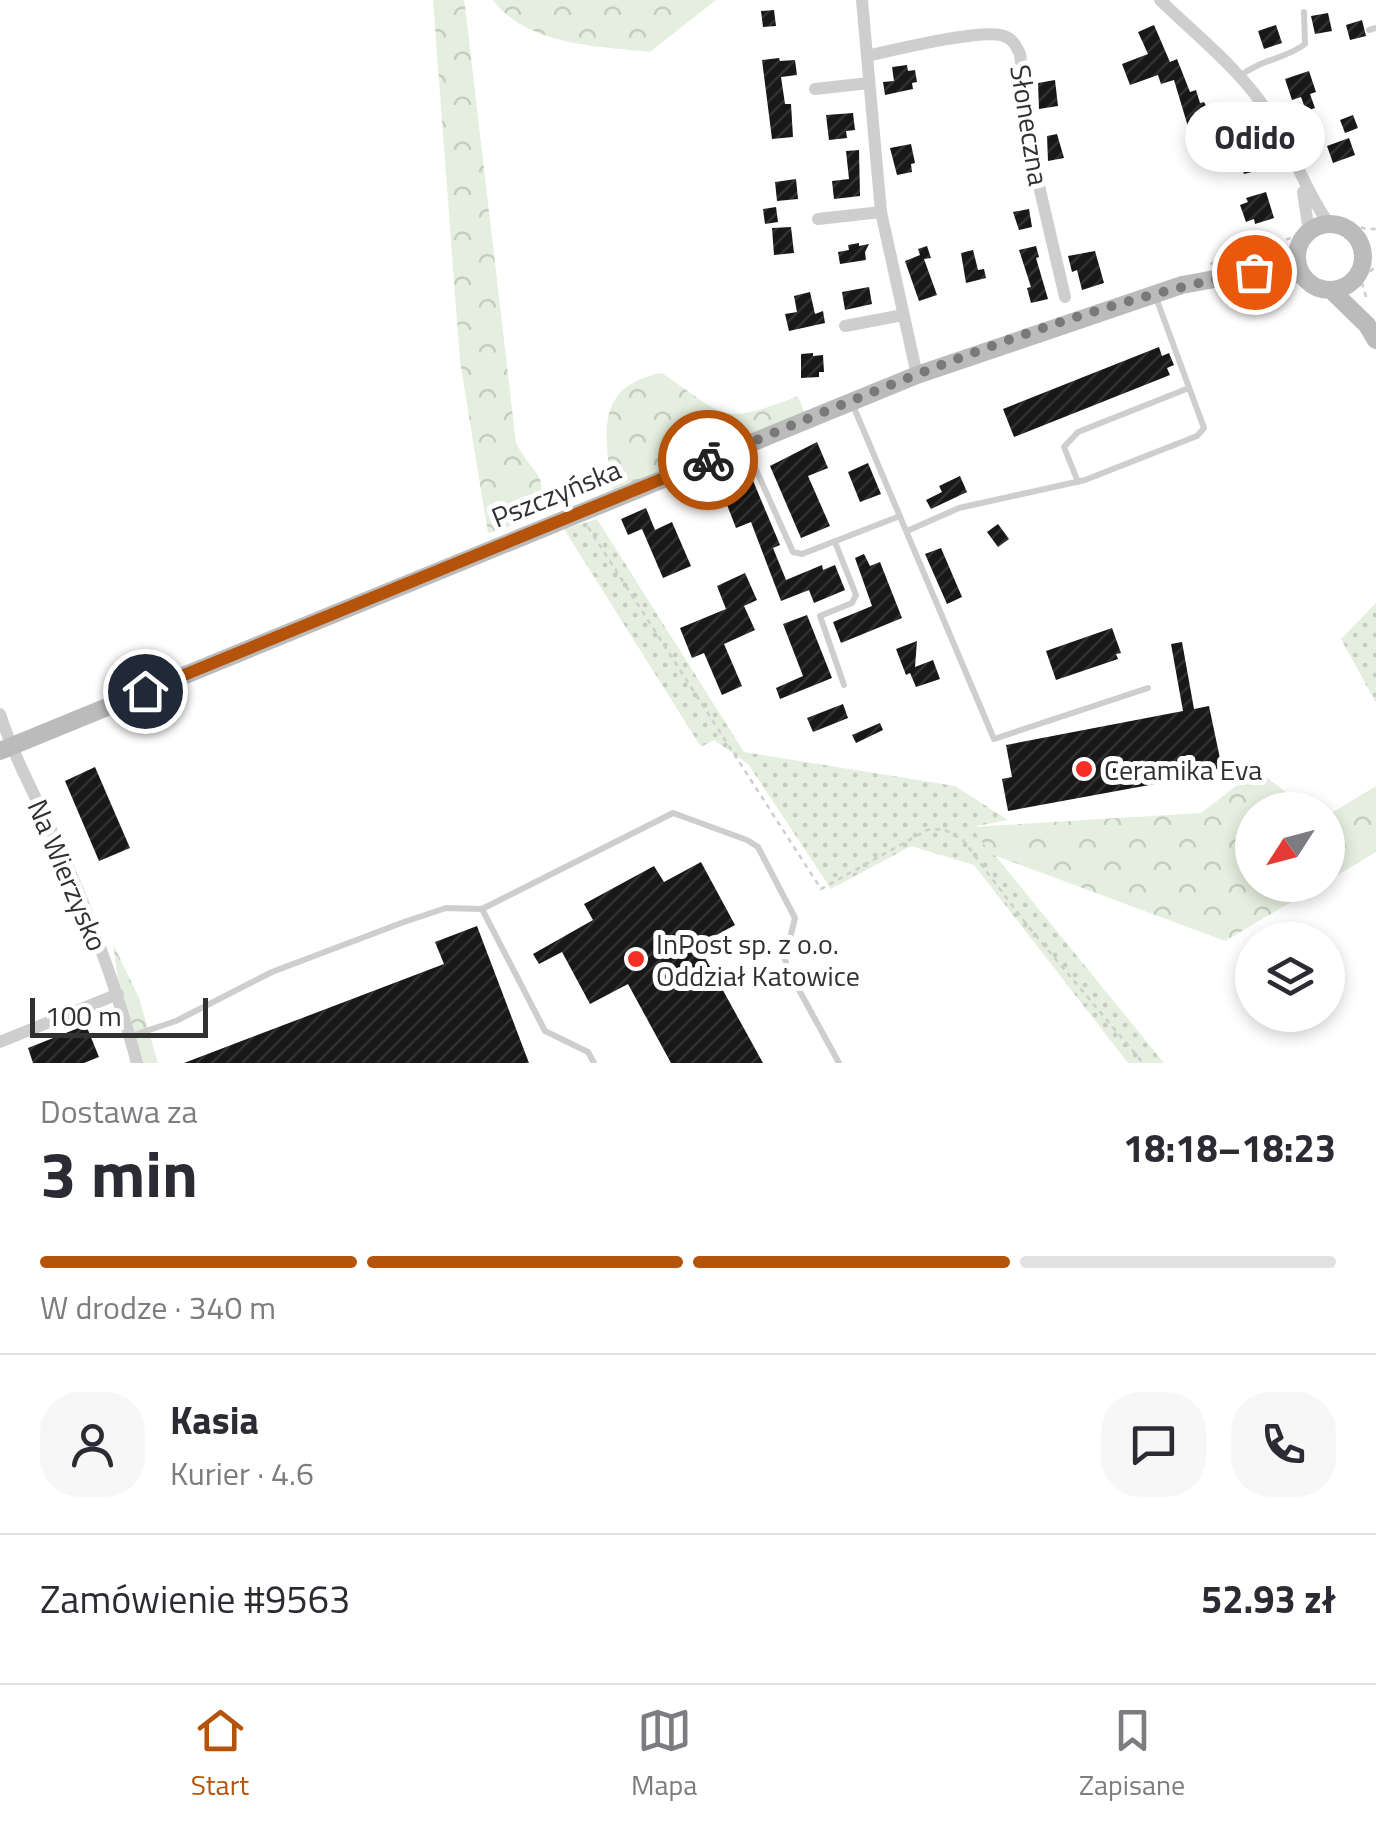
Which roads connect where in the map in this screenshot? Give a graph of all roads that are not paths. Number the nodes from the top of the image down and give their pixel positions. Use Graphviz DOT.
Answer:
graph roads {
  1 [pos="862,0"];
  2 [pos="1160,0"];
  3 [pos="1304,12"];
  4 [pos="867,56"];
  5 [pos="1240,77"];
  6 [pos="868,83"];
  7 [pos="815,90"];
  8 [pos="1300,180"];
  9 [pos="881,212"];
  10 [pos="818,219"];
  11 [pos="1330,224"];
  12 [pos="1309,232"];
  13 [pos="1368,243"];
  14 [pos="1298,248"];
  15 [pos="1367,267"];
  16 [pos="1254,272"];
  17 [pos="1303,276"];
  18 [pos="1332,290"];
  19 [pos="1155,294"];
  20 [pos="1066,297"];
  21 [pos="902,315"];
  22 [pos="845,326"];
  23 [pos="1371,332"];
  24 [pos="917,375"];
  25 [pos="1189,388"];
  26 [pos="851,402"];
  27 [pos="753,463"];
  28 [pos="1078,482"];
  29 [pos="900,516"];
  30 [pos="906,532"];
  31 [pos="835,542"];
  32 [pos="844,684"];
  33 [pos="1148,688"];
  34 [pos="0,714"];
  35 [pos="5,748"];
  36 [pos="482,910"];
  37 [pos="118,994"];
  38 [pos="130,1037"];
  39 [pos="0,1042"];
  40 [pos="136,1063"];
  41 [pos="594,1063"];
  42 [pos="839,1063"];
  1 -- 4 [label="street"];
  2 -- 5 [label="street"];
  3 -- 5 [label="lane"];
  4 -- 6 [label="street"];
  4 -- 20 [label="street, Słoneczna"];
  5 -- 8 [label="street"];
  6 -- 7 [label="street"];
  6 -- 9 [label="street"];
  8 -- 11 [label="street"];
  8 -- 12 [label="street"];
  9 -- 10 [label="street"];
  9 -- 21 [label="street"];
  11 -- 12 [label="main road"];
  11 -- 13 [label="main road"];
  12 -- 14 [label="main road"];
  13 -- 15 [label="main road"];
  14 -- 16 [label="main road, Pszczyńska"];
  14 -- 17 [label="main road"];
  15 -- 18 [label="main road"];
  15 -- 23 [label="main road"];
  16 -- 17 [label="main road, Pszczyńska"];
  16 -- 19 [label="main road, Pszczyńska"];
  17 -- 18 [label="main road"];
  18 -- 23 [label="main road"];
  19 -- 24 [label="main road, Pszczyńska"];
  19 -- 25 [label="lane"];
  21 -- 22 [label="street"];
  21 -- 24 [label="street"];
  24 -- 26 [label="main road, Pszczyńska"];
  25 -- 28 [label="lane"];
  25 -- 28 [label="lane"];
  26 -- 29 [label="lane"];
  26 -- 35 [label="main road, Pszczyńska"];
  27 -- 31 [label="lane"];
  28 -- 30 [label="lane"];
  29 -- 30 [label="lane"];
  29 -- 31 [label="lane"];
  30 -- 33 [label="lane"];
  31 -- 32 [label="lane"];
  34 -- 35 [label="street, Na Wierzysko"];
  35 -- 37 [label="street, Na Wierzysko"];
  36 -- 38 [label="lane"];
  36 -- 41 [label="lane"];
  36 -- 42 [label="lane"];
  37 -- 38 [label="street, Na Wierzysko"];
  37 -- 39 [label="street"];
  38 -- 40 [label="street, Na Wierzysko"];
}
